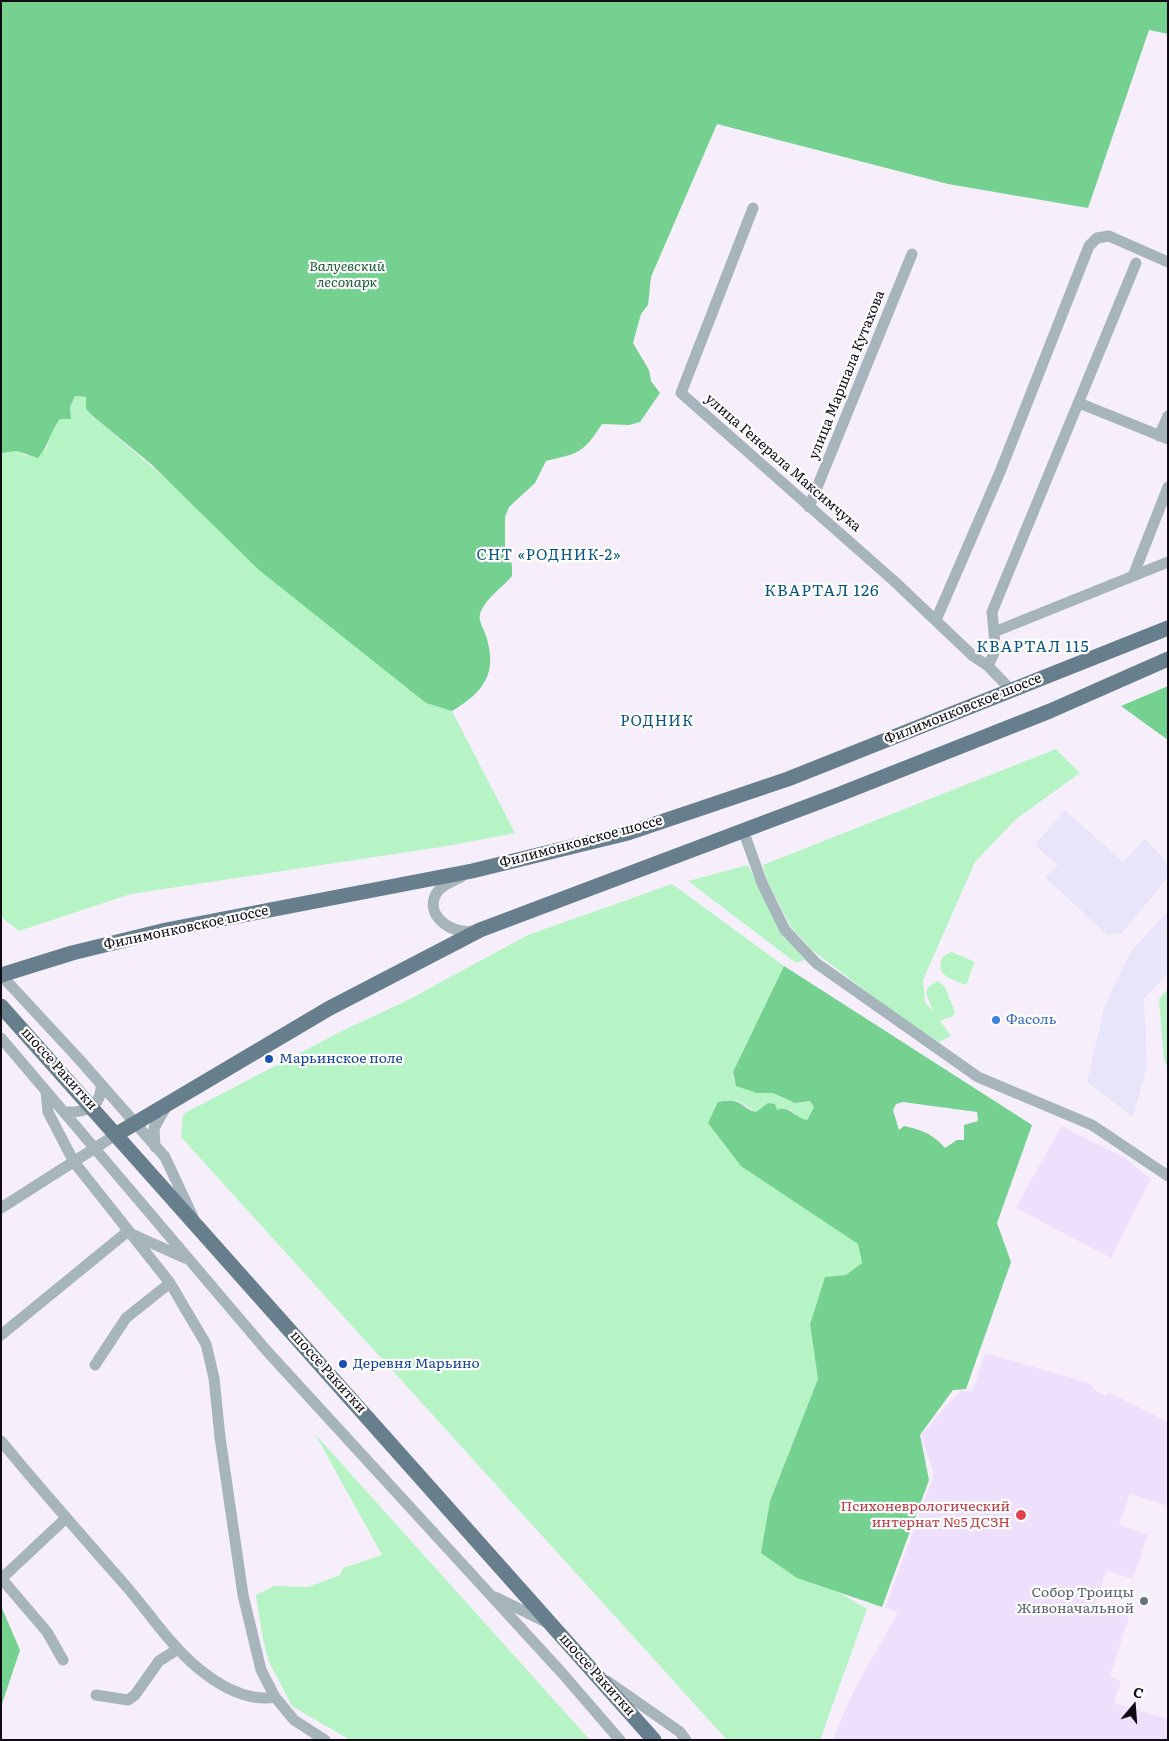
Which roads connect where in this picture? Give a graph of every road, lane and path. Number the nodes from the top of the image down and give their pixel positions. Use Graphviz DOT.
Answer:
graph roads {
  1 [pos="752,208"];
  2 [pos="912,254"];
  3 [pos="1168,262"];
  4 [pos="1136,263"];
  5 [pos="1079,403"];
  6 [pos="1168,416"];
  7 [pos="1164,438"];
  8 [pos="1168,487"];
  9 [pos="809,507"];
  10 [pos="1168,562"];
  11 [pos="1133,576"];
  12 [pos="936,620"];
  13 [pos="1168,628"];
  14 [pos="994,632"];
  15 [pos="1168,659"];
  16 [pos="988,666"];
  17 [pos="1011,690"];
  18 [pos="743,830"];
  19 [pos="472,871"];
  20 [pos="480,930"];
  21 [pos="1,975"];
  22 [pos="1,1006"];
  23 [pos="1,1038"];
  24 [pos="101,1085"];
  25 [pos="46,1091"];
  26 [pos="168,1104"];
  27 [pos="93,1107"];
  28 [pos="64,1112"];
  29 [pos="136,1123"];
  30 [pos="117,1134"];
  31 [pos="156,1147"];
  32 [pos="96,1148"];
  33 [pos="74,1162"];
  34 [pos="1168,1176"];
  35 [pos="1,1208"];
  36 [pos="197,1225"];
  37 [pos="127,1232"];
  38 [pos="187,1259"];
  39 [pos="170,1283"];
  40 [pos="1,1335"];
  41 [pos="95,1365"];
  42 [pos="1,1442"];
  43 [pos="65,1519"];
  44 [pos="1,1578"];
  45 [pos="489,1594"];
  46 [pos="552,1625"];
  47 [pos="178,1649"];
  48 [pos="63,1660"];
  49 [pos="593,1671"];
  50 [pos="96,1695"];
  51 [pos="275,1697"];
  52 [pos="325,1740"];
  53 [pos="620,1740"];
  54 [pos="654,1740"];
  55 [pos="686,1740"];
  1 -- 9 [label="street, улица Генерала Максимчука"];
  2 -- 9 [label="street, улица Маршала Кутахова"];
  3 -- 12 [label="street"];
  4 -- 5 [label="street"];
  5 -- 7 [label="street"];
  5 -- 14 [label="street"];
  6 -- 7 [label="street"];
  8 -- 11 [label="street"];
  9 -- 12 [label="street, улица Генерала Максимчука"];
  10 -- 11 [label="street"];
  11 -- 14 [label="street"];
  12 -- 16 [label="street, улица Генерала Максимчука"];
  13 -- 17 [label="main road, Филимонковское шоссе"];
  14 -- 16 [label="street"];
  15 -- 18 [label="main road"];
  16 -- 17 [label="street, улица Генерала Максимчука"];
  17 -- 19 [label="main road, Филимонковское шоссе"];
  18 -- 20 [label="main road"];
  18 -- 34 [label="street"];
  19 -- 20 [label="street"];
  19 -- 21 [label="main road, Филимонковское шоссе"];
  20 -- 26 [label="main road"];
  21 -- 24 [label="street"];
  22 -- 27 [label="main road, шоссе Ракитки"];
  23 -- 25 [label="street"];
  24 -- 27 [label="street"];
  24 -- 29 [label="street"];
  25 -- 28 [label="street"];
  25 -- 33 [label="street"];
  26 -- 29 [label="main road"];
  26 -- 31 [label="street"];
  27 -- 28 [label="street"];
  27 -- 30 [label="main road, шоссе Ракитки"];
  28 -- 32 [label="street"];
  29 -- 30 [label="main road"];
  29 -- 31 [label="street"];
  30 -- 32 [label="street"];
  30 -- 36 [label="main road, шоссе Ракитки"];
  31 -- 36 [label="street"];
  32 -- 33 [label="street"];
  32 -- 38 [label="street"];
  33 -- 35 [label="street"];
  33 -- 37 [label="street"];
  36 -- 46 [label="main road, шоссе Ракитки"];
  37 -- 38 [label="street"];
  37 -- 39 [label="street"];
  37 -- 40 [label="street"];
  38 -- 45 [label="street"];
  39 -- 41 [label="street"];
  39 -- 51 [label="street"];
  42 -- 43 [label="street"];
  43 -- 44 [label="street"];
  43 -- 47 [label="street"];
  44 -- 48 [label="street"];
  45 -- 46 [label="street"];
  45 -- 53 [label="street"];
  46 -- 49 [label="main road, шоссе Ракитки"];
  47 -- 50 [label="street"];
  47 -- 51 [label="street"];
  49 -- 54 [label="main road, шоссе Ракитки"];
  49 -- 55 [label="street"];
  51 -- 52 [label="street"];
}
